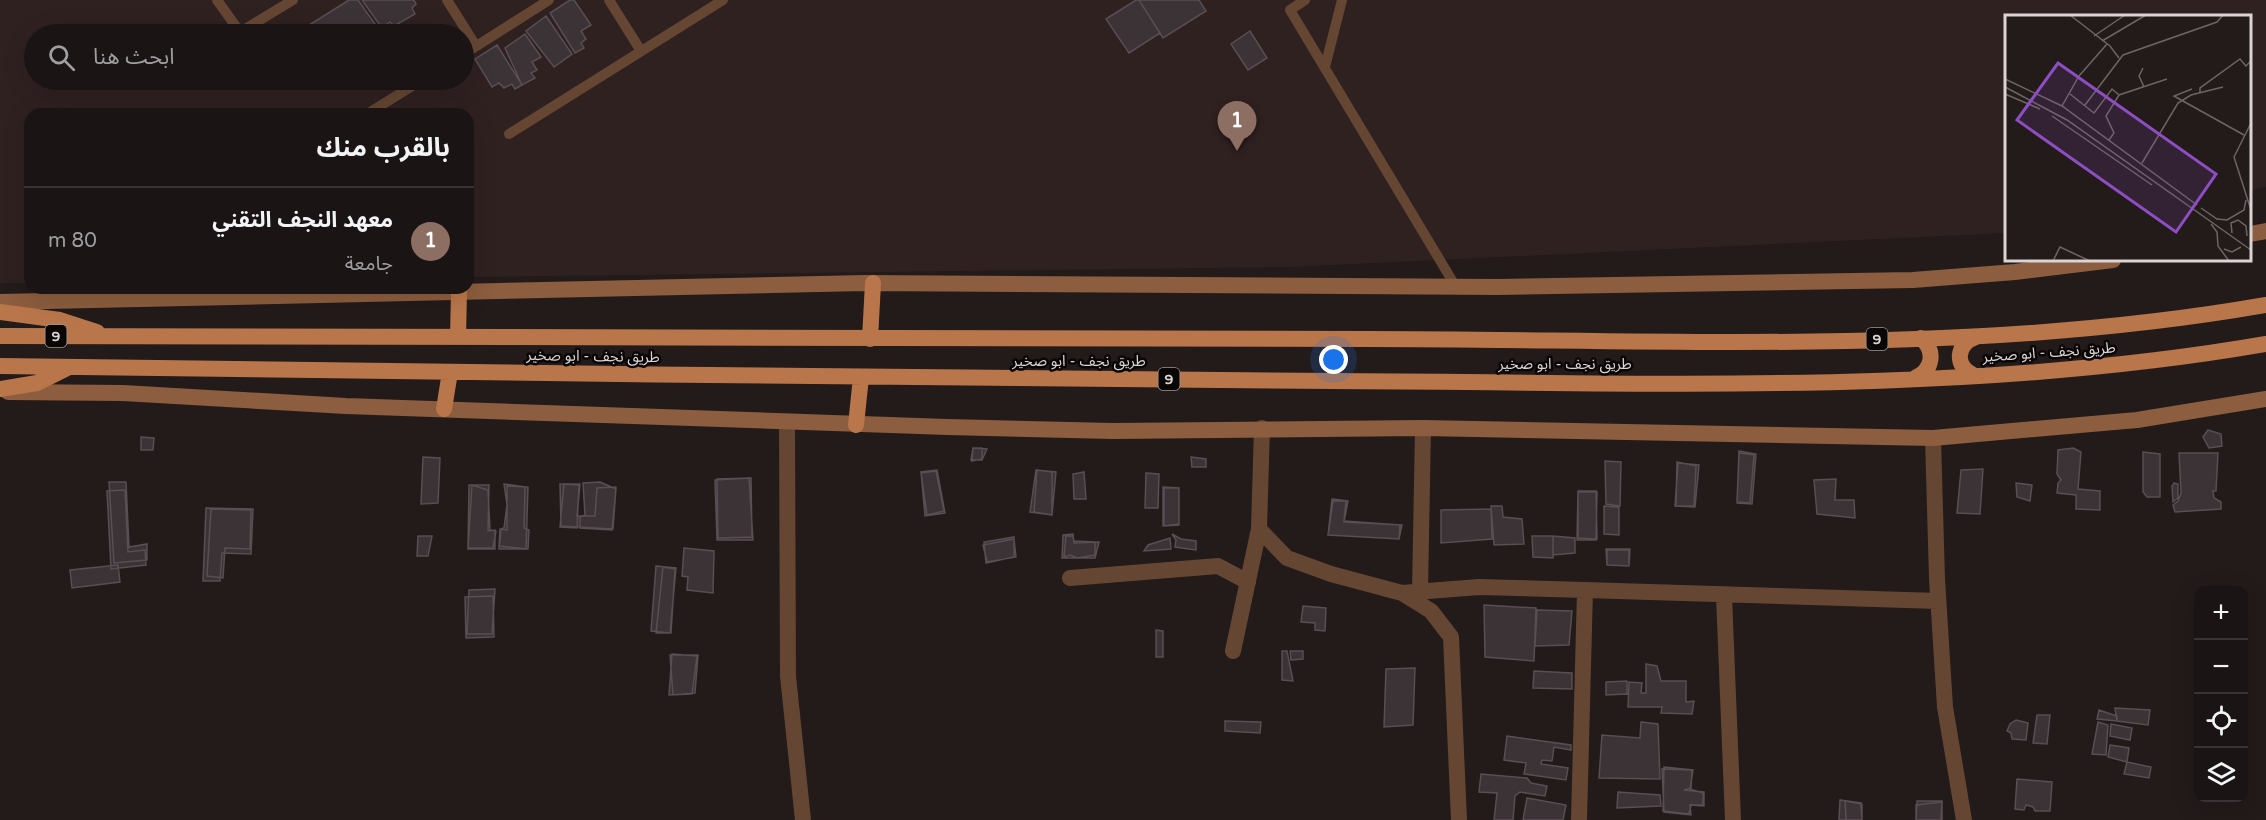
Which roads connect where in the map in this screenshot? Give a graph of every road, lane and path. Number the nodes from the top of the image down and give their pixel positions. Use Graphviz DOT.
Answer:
graph roads {
  1 [pos="217,0"];
  2 [pos="293,0"];
  3 [pos="447,0"];
  4 [pos="549,0"];
  5 [pos="609,0"];
  6 [pos="723,0"];
  7 [pos="1305,0"];
  8 [pos="1342,0"];
  9 [pos="1287,5"];
  10 [pos="234,24"];
  11 [pos="253,24"];
  12 [pos="462,24"];
  13 [pos="474,43"];
  14 [pos="476,46"];
  15 [pos="641,51"];
  16 [pos="1325,67"];
  17 [pos="406,90"];
  18 [pos="377,108"];
  19 [pos="509,134"];
  20 [pos="2266,231"];
  21 [pos="2251,234"];
  22 [pos="2106,261"];
  23 [pos="873,283"];
  24 [pos="1456,287"];
  25 [pos="474,292"];
  26 [pos="367,294"];
  27 [pos="459,294"];
  28 [pos="0,302"];
  29 [pos="2266,304"];
  30 [pos="0,312"];
  31 [pos="0,336"];
  32 [pos="112,337"];
  33 [pos="1976,337"];
  34 [pos="458,338"];
  35 [pos="1921,338"];
  36 [pos="870,339"];
  37 [pos="2266,344"];
  38 [pos="0,366"];
  39 [pos="70,367"];
  40 [pos="450,372"];
  41 [pos="1972,375"];
  42 [pos="861,377"];
  43 [pos="1915,378"];
  44 [pos="0,391"];
  45 [pos="2266,399"];
  46 [pos="444,409"];
  47 [pos="787,423"];
  48 [pos="856,425"];
  49 [pos="1262,428"];
  50 [pos="1423,428"];
  51 [pos="1933,438"];
  52 [pos="1259,529"];
  53 [pos="1070,578"];
  54 [pos="1248,582"];
  55 [pos="1585,590"];
  56 [pos="1420,592"];
  57 [pos="1402,593"];
  58 [pos="1724,596"];
  59 [pos="1938,601"];
  60 [pos="1233,651"];
  61 [pos="803,820"];
  62 [pos="1459,820"];
  63 [pos="1579,820"];
  64 [pos="1733,820"];
  65 [pos="1964,820"];
  1 -- 10 [label="lane"];
  2 -- 11 [label="lane"];
  3 -- 12 [label="lane"];
  4 -- 14 [label="lane"];
  5 -- 15 [label="lane"];
  6 -- 15 [label="lane"];
  7 -- 9 [label="lane"];
  8 -- 16 [label="lane"];
  9 -- 16 [label="lane"];
  13 -- 14 [label="lane"];
  15 -- 19 [label="lane"];
  16 -- 24 [label="lane"];
  17 -- 18 [label="lane"];
  20 -- 21 [label="main road"];
  22 -- 24 [label="main road"];
  23 -- 24 [label="main road"];
  23 -- 25 [label="main road"];
  23 -- 36 [label="highway"];
  26 -- 28 [label="main road"];
  27 -- 34 [label="highway"];
  29 -- 33 [label="highway, طريق نجف - ابو صخير / 9"];
  30 -- 32 [label="highway"];
  31 -- 32 [label="highway, 9"];
  32 -- 34 [label="highway, طريق نجف - ابو صخير / 9"];
  33 -- 35 [label="highway, طريق نجف - ابو صخير / 9"];
  33 -- 41 [label="highway"];
  34 -- 36 [label="highway, طريق نجف - ابو صخير / 9"];
  35 -- 36 [label="highway, طريق نجف - ابو صخير / 9"];
  35 -- 43 [label="highway"];
  37 -- 41 [label="highway, طريق نجف - ابو صخير / 9"];
  38 -- 39 [label="highway, 9"];
  39 -- 40 [label="highway, طريق نجف - ابو صخير / 9"];
  39 -- 44 [label="highway"];
  40 -- 42 [label="highway, طريق نجف - ابو صخير / 9"];
  40 -- 46 [label="highway"];
  41 -- 43 [label="highway, طريق نجف - ابو صخير / 9"];
  42 -- 43 [label="highway, طريق نجف - ابو صخير / 9"];
  42 -- 48 [label="highway"];
  44 -- 46 [label="main road"];
  45 -- 51 [label="main road"];
  46 -- 47 [label="main road"];
  47 -- 48 [label="main road"];
  47 -- 61 [label="street"];
  48 -- 49 [label="main road"];
  49 -- 50 [label="main road"];
  49 -- 52 [label="street"];
  50 -- 51 [label="main road"];
  50 -- 56 [label="street"];
  51 -- 59 [label="street"];
  52 -- 54 [label="street"];
  52 -- 57 [label="street"];
  53 -- 54 [label="street"];
  54 -- 60 [label="street"];
  55 -- 56 [label="street"];
  55 -- 58 [label="street"];
  55 -- 63 [label="street"];
  56 -- 57 [label="street"];
  57 -- 62 [label="street"];
  58 -- 59 [label="street"];
  58 -- 64 [label="street"];
  59 -- 65 [label="street"];
}
